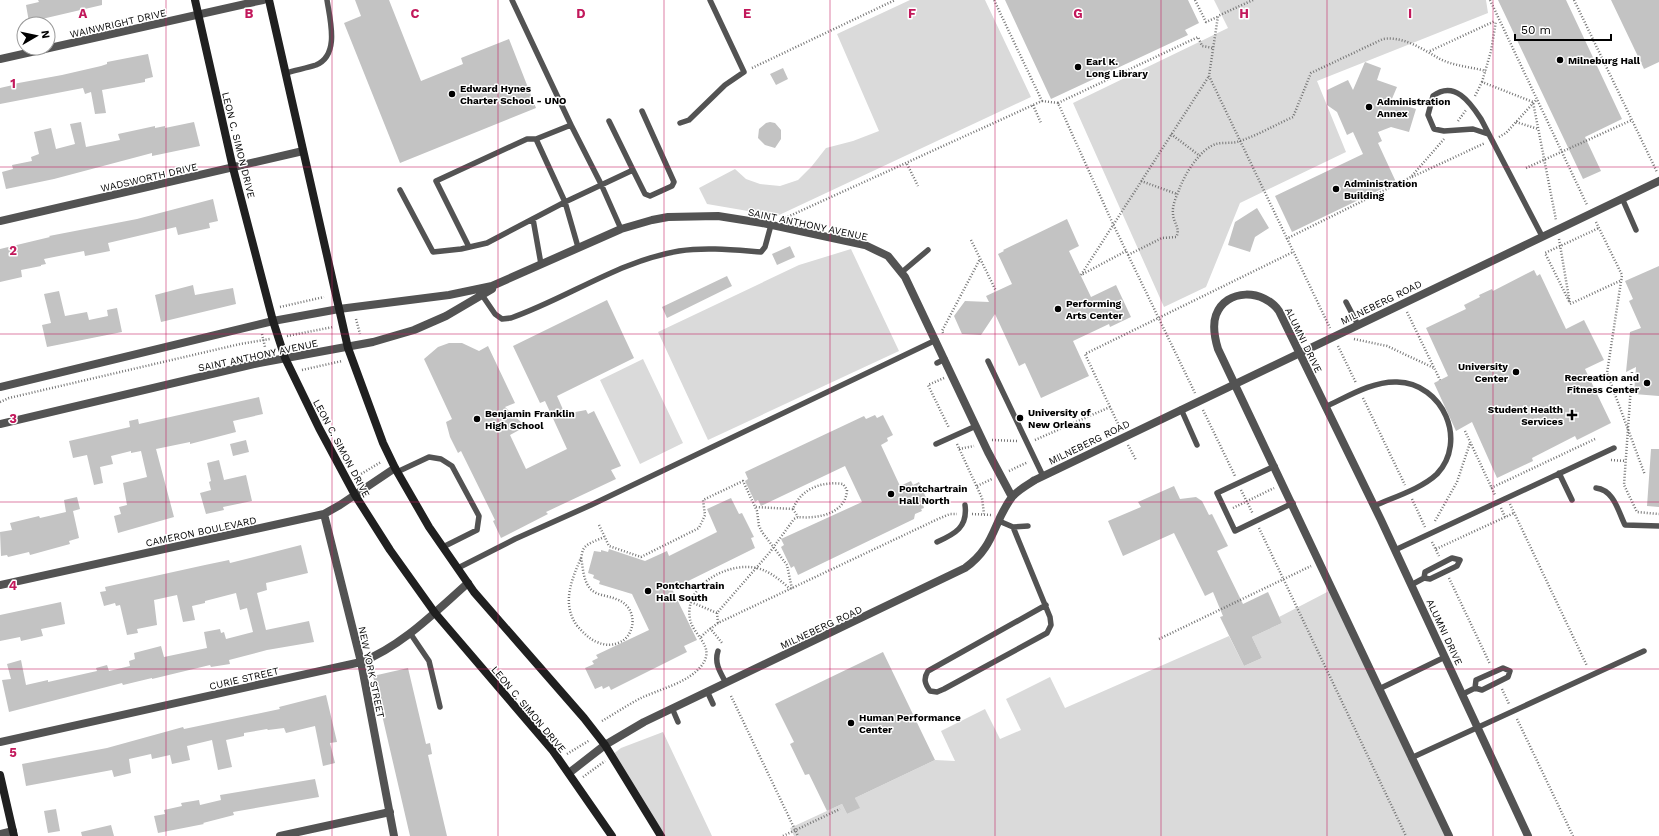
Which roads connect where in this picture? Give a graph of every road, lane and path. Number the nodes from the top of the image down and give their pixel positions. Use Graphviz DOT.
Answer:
graph roads {
  1 [pos="195,0"];
  2 [pos="263,0"];
  3 [pos="270,0"];
  4 [pos="327,0"];
  5 [pos="512,0"];
  6 [pos="710,0"];
  7 [pos="895,0"];
  8 [pos="994,0"];
  9 [pos="1195,0"];
  10 [pos="1253,0"];
  11 [pos="1490,0"];
  12 [pos="1574,0"];
  13 [pos="198,15"];
  14 [pos="1218,16"];
  15 [pos="1499,19"];
  16 [pos="1495,21"];
  17 [pos="1213,48"];
  18 [pos="1430,51"];
  19 [pos="0,60"];
  20 [pos="1486,71"];
  21 [pos="744,72"];
  22 [pos="286,73"];
  23 [pos="1209,76"];
  24 [pos="1482,82"];
  25 [pos="1536,99"];
  26 [pos="1042,101"];
  27 [pos="1534,102"];
  28 [pos="1058,103"];
  29 [pos="1471,103"];
  30 [pos="1033,105"];
  31 [pos="642,111"];
  32 [pos="1632,120"];
  33 [pos="609,121"];
  34 [pos="1516,122"];
  35 [pos="680,123"];
  36 [pos="1041,123"];
  37 [pos="571,125"];
  38 [pos="1539,129"];
  39 [pos="1451,131"];
  40 [pos="1171,134"];
  41 [pos="1488,134"];
  42 [pos="536,139"];
  43 [pos="1492,140"];
  44 [pos="1240,141"];
  45 [pos="303,151"];
  46 [pos="1562,152"];
  47 [pos="1200,156"];
  48 [pos="1544,159"];
  49 [pos="907,164"];
  50 [pos="233,168"];
  51 [pos="1526,168"];
  52 [pos="633,170"];
  53 [pos="1659,176"];
  54 [pos="1411,177"];
  55 [pos="1141,181"];
  56 [pos="1659,182"];
  57 [pos="601,184"];
  58 [pos="918,186"];
  59 [pos="400,190"];
  60 [pos="1177,194"];
  61 [pos="1622,198"];
  62 [pos="565,202"];
  63 [pos="1591,212"];
  64 [pos="533,219"];
  65 [pos="0,221"];
  66 [pos="771,224"];
  67 [pos="1113,224"];
  68 [pos="1599,228"];
  69 [pos="621,229"];
  70 [pos="1558,229"];
  71 [pos="1636,230"];
  72 [pos="1542,236"];
  73 [pos="1286,239"];
  74 [pos="971,240"];
  75 [pos="1560,246"];
  76 [pos="469,247"];
  77 [pos="578,247"];
  78 [pos="928,250"];
  79 [pos="1126,251"];
  80 [pos="1293,252"];
  81 [pos="1128,255"];
  82 [pos="541,264"];
  83 [pos="902,272"];
  84 [pos="510,279"];
  85 [pos="1622,280"];
  86 [pos="996,291"];
  87 [pos="482,294"];
  88 [pos="324,297"];
  89 [pos="1346,302"];
  90 [pos="1403,303"];
  91 [pos="1570,304"];
  92 [pos="280,307"];
  93 [pos="340,309"];
  94 [pos="1158,318"];
  95 [pos="356,319"];
  96 [pos="273,321"];
  97 [pos="1358,325"];
  98 [pos="343,326"];
  99 [pos="261,333"];
  100 [pos="360,334"];
  101 [pos="1334,336"];
  102 [pos="278,338"];
  103 [pos="1352,339"];
  104 [pos="263,340"];
  105 [pos="936,340"];
  106 [pos="265,347"];
  107 [pos="348,348"];
  108 [pos="1299,353"];
  109 [pos="285,358"];
  110 [pos="945,359"];
  111 [pos="342,361"];
  112 [pos="988,361"];
  113 [pos="937,363"];
  114 [pos="1434,368"];
  115 [pos="302,370"];
  116 [pos="1632,372"];
  117 [pos="1440,380"];
  118 [pos="1234,384"];
  119 [pos="0,388"];
  120 [pos="1360,391"];
  121 [pos="1199,401"];
  122 [pos="0,402"];
  123 [pos="1325,406"];
  124 [pos="1110,407"];
  125 [pos="1181,409"];
  126 [pos="0,424"];
  127 [pos="976,426"];
  128 [pos="1465,431"];
  129 [pos="1629,431"];
  130 [pos="1124,437"];
  131 [pos="1595,439"];
  132 [pos="1031,442"];
  133 [pos="936,444"];
  134 [pos="1470,444"];
  135 [pos="1197,445"];
  136 [pos="1614,448"];
  137 [pos="1136,460"];
  138 [pos="1610,460"];
  139 [pos="383,461"];
  140 [pos="1626,461"];
  141 [pos="1275,466"];
  142 [pos="396,470"];
  143 [pos="1559,473"];
  144 [pos="1645,475"];
  145 [pos="1043,476"];
  146 [pos="356,477"];
  147 [pos="1238,483"];
  148 [pos="1284,484"];
  149 [pos="1492,488"];
  150 [pos="1596,488"];
  151 [pos="1408,491"];
  152 [pos="355,495"];
  153 [pos="1012,497"];
  154 [pos="1572,500"];
  155 [pos="1247,501"];
  156 [pos="1498,501"];
  157 [pos="1517,501"];
  158 [pos="1293,503"];
  159 [pos="965,505"];
  160 [pos="1374,506"];
  161 [pos="755,507"];
  162 [pos="793,509"];
  163 [pos="1226,511"];
  164 [pos="1514,513"];
  165 [pos="324,514"];
  166 [pos="966,514"];
  167 [pos="1659,514"];
  168 [pos="798,517"];
  169 [pos="1505,517"];
  170 [pos="1000,519"];
  171 [pos="1256,521"];
  172 [pos="599,525"];
  173 [pos="1028,526"];
  174 [pos="1659,526"];
  175 [pos="1013,527"];
  176 [pos="1428,534"];
  177 [pos="604,537"];
  178 [pos="937,542"];
  179 [pos="443,547"];
  180 [pos="773,547"];
  181 [pos="1436,549"];
  182 [pos="1395,550"];
  183 [pos="581,558"];
  184 [pos="1320,562"];
  185 [pos="1442,563"];
  186 [pos="458,568"];
  187 [pos="756,568"];
  188 [pos="1446,570"];
  189 [pos="1424,578"];
  190 [pos="1284,579"];
  191 [pos="468,583"];
  192 [pos="0,585"];
  193 [pos="1411,585"];
  194 [pos="791,589"];
  195 [pos="691,602"];
  196 [pos="1046,606"];
  197 [pos="435,612"];
  198 [pos="717,613"];
  199 [pos="718,623"];
  200 [pos="710,628"];
  201 [pos="410,633"];
  202 [pos="701,637"];
  203 [pos="1159,639"];
  204 [pos="722,644"];
  205 [pos="718,651"];
  206 [pos="1644,651"];
  207 [pos="1445,657"];
  208 [pos="361,662"];
  209 [pos="1587,666"];
  210 [pos="1494,672"];
  211 [pos="1498,681"];
  212 [pos="726,683"];
  213 [pos="1475,688"];
  214 [pos="1379,689"];
  215 [pos="707,691"];
  216 [pos="1463,694"];
  217 [pos="731,696"];
  218 [pos="713,704"];
  219 [pos="440,707"];
  220 [pos="672,708"];
  221 [pos="1513,712"];
  222 [pos="602,721"];
  223 [pos="678,722"];
  224 [pos="1478,728"];
  225 [pos="597,735"];
  226 [pos="0,742"];
  227 [pos="605,745"];
  228 [pos="612,755"];
  229 [pos="1411,758"];
  230 [pos="559,759"];
  231 [pos="569,773"];
  232 [pos="0,775"];
  233 [pos="576,783"];
  234 [pos="840,809"];
  235 [pos="390,812"];
  236 [pos="795,830"];
  237 [pos="13,833"];
  238 [pos="0,834"];
  239 [pos="280,836"];
  240 [pos="394,836"];
  241 [pos="612,836"];
  242 [pos="661,836"];
  243 [pos="783,836"];
  244 [pos="798,836"];
  245 [pos="1406,836"];
  246 [pos="1449,836"];
  247 [pos="1528,836"];
  248 [pos="1573,836"];
  1 -- 13 [label="main road, LEON C. SIMON DRIVE"];
  2 -- 13 [label="street, WAINWRIGHT DRIVE"];
  3 -- 22 [label="main road"];
  4 -- 22 [label="lane"];
  5 -- 37 [label="lane"];
  6 -- 21 [label="lane"];
  7 -- 21 [label="path"];
  8 -- 26 [label="path"];
  9 -- 14 [label="path"];
  10 -- 14 [label="path"];
  11 -- 15 [label="path"];
  12 -- 32 [label="path"];
  13 -- 19 [label="street, WAINWRIGHT DRIVE"];
  13 -- 50 [label="main road, LEON C. SIMON DRIVE"];
  14 -- 17 [label="path"];
  15 -- 16 [label="path"];
  15 -- 25 [label="path"];
  16 -- 18 [label="path"];
  16 -- 20 [label="path"];
  17 -- 23 [label="path"];
  17 -- 28 [label="path"];
  18 -- 20 [label="path"];
  18 -- 44 [label="path"];
  20 -- 24 [label="path"];
  21 -- 35 [label="lane"];
  22 -- 45 [label="main road"];
  23 -- 40 [label="path"];
  23 -- 44 [label="path"];
  24 -- 27 [label="path"];
  24 -- 29 [label="path"];
  25 -- 27 [label="path"];
  25 -- 46 [label="path"];
  26 -- 28 [label="path"];
  26 -- 30 [label="path"];
  27 -- 34 [label="path"];
  27 -- 38 [label="path"];
  28 -- 67 [label="path"];
  29 -- 39 [label="path"];
  29 -- 39 [label="lane"];
  29 -- 41 [label="lane"];
  30 -- 36 [label="path"];
  30 -- 49 [label="path"];
  31 -- 52 [label="lane"];
  32 -- 46 [label="path"];
  32 -- 53 [label="path"];
  33 -- 52 [label="lane"];
  34 -- 38 [label="path"];
  34 -- 43 [label="path"];
  37 -- 42 [label="lane"];
  37 -- 57 [label="lane"];
  38 -- 48 [label="path"];
  39 -- 41 [label="lane"];
  39 -- 54 [label="path"];
  40 -- 47 [label="path"];
  40 -- 55 [label="path"];
  41 -- 43 [label="lane"];
  42 -- 62 [label="lane"];
  42 -- 76 [label="lane"];
  43 -- 54 [label="path"];
  43 -- 72 [label="lane"];
  44 -- 47 [label="path"];
  44 -- 73 [label="path"];
  45 -- 50 [label="street, WADSWORTH DRIVE"];
  45 -- 93 [label="main road"];
  46 -- 48 [label="path"];
  46 -- 63 [label="path"];
  47 -- 60 [label="path"];
  48 -- 51 [label="path"];
  48 -- 70 [label="path"];
  49 -- 58 [label="path"];
  49 -- 66 [label="path"];
  50 -- 65 [label="street, WADSWORTH DRIVE"];
  50 -- 96 [label="main road, LEON C. SIMON DRIVE"];
  52 -- 57 [label="lane"];
  54 -- 73 [label="path"];
  55 -- 60 [label="path"];
  55 -- 67 [label="path"];
  56 -- 61 [label="street, MILNEBERG ROAD"];
  57 -- 62 [label="lane"];
  57 -- 69 [label="lane"];
  59 -- 76 [label="lane"];
  60 -- 81 [label="path"];
  61 -- 63 [label="street, MILNEBERG ROAD"];
  61 -- 71 [label="lane"];
  62 -- 64 [label="lane"];
  62 -- 77 [label="lane"];
  63 -- 68 [label="path"];
  63 -- 70 [label="street, MILNEBERG ROAD"];
  64 -- 76 [label="lane"];
  64 -- 82 [label="lane"];
  66 -- 69 [label="street, SAINT ANTHONY AVENUE"];
  66 -- 83 [label="street, SAINT ANTHONY AVENUE"];
  66 -- 87 [label="lane"];
  67 -- 79 [label="path"];
  67 -- 79 [label="path"];
  68 -- 75 [label="path"];
  68 -- 85 [label="path"];
  69 -- 77 [label="street, SAINT ANTHONY AVENUE"];
  70 -- 72 [label="street, MILNEBERG ROAD"];
  70 -- 75 [label="path"];
  72 -- 90 [label="street, MILNEBERG ROAD"];
  73 -- 80 [label="path"];
  74 -- 86 [label="path"];
  75 -- 91 [label="path"];
  75 -- 91 [label="path"];
  77 -- 82 [label="street, SAINT ANTHONY AVENUE"];
  78 -- 83 [label="lane"];
  79 -- 81 [label="path"];
  80 -- 94 [label="path"];
  80 -- 101 [label="path"];
  81 -- 94 [label="path"];
  82 -- 84 [label="street, SAINT ANTHONY AVENUE"];
  83 -- 105 [label="street, SAINT ANTHONY AVENUE"];
  84 -- 87 [label="street, SAINT ANTHONY AVENUE"];
  84 -- 93 [label="street, SAINT ANTHONY AVENUE"];
  85 -- 91 [label="path"];
  85 -- 129 [label="path"];
  87 -- 107 [label="street, SAINT ANTHONY AVENUE"];
  88 -- 92 [label="path"];
  89 -- 97 [label="lane"];
  90 -- 97 [label="street, MILNEBERG ROAD"];
  90 -- 114 [label="path"];
  93 -- 96 [label="street, SAINT ANTHONY AVENUE"];
  93 -- 98 [label="main road"];
  94 -- 121 [label="path"];
  94 -- 124 [label="path"];
  95 -- 100 [label="path"];
  96 -- 102 [label="main road, LEON C. SIMON DRIVE"];
  96 -- 119 [label="street, SAINT ANTHONY AVENUE"];
  97 -- 101 [label="street, MILNEBERG ROAD"];
  98 -- 102 [label="path"];
  98 -- 107 [label="main road"];
  99 -- 104 [label="path"];
  101 -- 108 [label="street, MILNEBERG ROAD"];
  101 -- 120 [label="path"];
  102 -- 104 [label="path"];
  102 -- 109 [label="main road, LEON C. SIMON DRIVE"];
  103 -- 114 [label="path"];
  104 -- 106 [label="path"];
  104 -- 122 [label="path"];
  105 -- 110 [label="street, SAINT ANTHONY AVENUE"];
  105 -- 186 [label="lane"];
  107 -- 109 [label="street, SAINT ANTHONY AVENUE"];
  107 -- 142 [label="main road"];
  108 -- 118 [label="street, MILNEBERG ROAD"];
  108 -- 118 [label="street, ALUMNI DRIVE"];
  108 -- 123 [label="street, ALUMNI DRIVE"];
  109 -- 126 [label="street, SAINT ANTHONY AVENUE"];
  109 -- 152 [label="main road, LEON C. SIMON DRIVE"];
  110 -- 113 [label="lane"];
  110 -- 127 [label="street, SAINT ANTHONY AVENUE"];
  111 -- 115 [label="path"];
  112 -- 145 [label="lane"];
  114 -- 117 [label="path"];
  116 -- 129 [label="path"];
  118 -- 121 [label="street, MILNEBERG ROAD"];
  118 -- 141 [label="street, ALUMNI DRIVE"];
  120 -- 123 [label="lane"];
  120 -- 151 [label="path"];
  120 -- 151 [label="lane"];
  121 -- 125 [label="street, MILNEBERG ROAD"];
  121 -- 147 [label="path"];
  123 -- 160 [label="street, ALUMNI DRIVE"];
  124 -- 130 [label="path"];
  124 -- 132 [label="path"];
  125 -- 130 [label="street, MILNEBERG ROAD"];
  125 -- 135 [label="lane"];
  127 -- 133 [label="lane"];
  127 -- 153 [label="street, SAINT ANTHONY AVENUE"];
  128 -- 134 [label="path"];
  129 -- 140 [label="path"];
  129 -- 144 [label="path"];
  130 -- 137 [label="path"];
  130 -- 145 [label="street, MILNEBERG ROAD"];
  131 -- 149 [label="path"];
  134 -- 149 [label="path"];
  134 -- 176 [label="path"];
  136 -- 143 [label="lane"];
  138 -- 140 [label="path"];
  139 -- 146 [label="path"];
  140 -- 167 [label="path"];
  141 -- 147 [label="lane"];
  141 -- 148 [label="street, ALUMNI DRIVE"];
  142 -- 152 [label="street, CAMERON BOULEVARD"];
  142 -- 179 [label="main road"];
  142 -- 179 [label="lane"];
  143 -- 154 [label="lane"];
  143 -- 156 [label="lane"];
  145 -- 153 [label="street, MILNEBERG ROAD"];
  147 -- 155 [label="path"];
  147 -- 163 [label="lane"];
  148 -- 155 [label="path"];
  148 -- 158 [label="street, ALUMNI DRIVE"];
  149 -- 156 [label="path"];
  150 -- 174 [label="lane"];
  151 -- 160 [label="lane"];
  151 -- 176 [label="path"];
  152 -- 165 [label="street, CAMERON BOULEVARD"];
  152 -- 197 [label="main road, LEON C. SIMON DRIVE"];
  153 -- 170 [label="street, MILNEBERG ROAD"];
  155 -- 163 [label="path"];
  155 -- 171 [label="path"];
  156 -- 169 [label="path"];
  156 -- 176 [label="lane"];
  157 -- 164 [label="path"];
  158 -- 171 [label="lane"];
  158 -- 184 [label="street, ALUMNI DRIVE"];
  159 -- 166 [label="lane"];
  160 -- 182 [label="street, ALUMNI DRIVE"];
  161 -- 162 [label="path"];
  161 -- 177 [label="path"];
  161 -- 180 [label="path"];
  162 -- 168 [label="path"];
  162 -- 168 [label="path"];
  163 -- 171 [label="lane"];
  164 -- 169 [label="path"];
  164 -- 209 [label="path"];
  165 -- 192 [label="street, CAMERON BOULEVARD"];
  165 -- 208 [label="street, NEW YORK STREET"];
  166 -- 170 [label="path"];
  166 -- 178 [label="lane"];
  166 -- 194 [label="path"];
  168 -- 180 [label="path"];
  169 -- 181 [label="path"];
  170 -- 175 [label="lane"];
  170 -- 212 [label="street, MILNEBERG ROAD"];
  171 -- 190 [label="path"];
  172 -- 177 [label="path"];
  173 -- 175 [label="lane"];
  175 -- 196 [label="lane"];
  176 -- 181 [label="path"];
  176 -- 182 [label="lane"];
  177 -- 183 [label="path"];
  179 -- 186 [label="main road"];
  180 -- 187 [label="path"];
  180 -- 194 [label="path"];
  181 -- 185 [label="path"];
  182 -- 193 [label="street, ALUMNI DRIVE"];
  183 -- 183 [label="path"];
  184 -- 190 [label="path"];
  184 -- 214 [label="street, ALUMNI DRIVE"];
  185 -- 188 [label="lane"];
  185 -- 189 [label="lane"];
  186 -- 191 [label="main road"];
  187 -- 194 [label="path"];
  187 -- 195 [label="path"];
  187 -- 198 [label="path"];
  188 -- 189 [label="lane"];
  188 -- 210 [label="path"];
  189 -- 193 [label="lane"];
  190 -- 203 [label="path"];
  190 -- 245 [label="path"];
  191 -- 197 [label="street, CURIE STREET"];
  191 -- 225 [label="main road"];
  193 -- 207 [label="street, ALUMNI DRIVE"];
  194 -- 199 [label="path"];
  195 -- 198 [label="path"];
  195 -- 202 [label="path"];
  196 -- 196 [label="lane"];
  197 -- 201 [label="street, CURIE STREET"];
  197 -- 230 [label="main road, LEON C. SIMON DRIVE"];
  198 -- 199 [label="path"];
  199 -- 200 [label="path"];
  200 -- 202 [label="path"];
  200 -- 204 [label="path"];
  201 -- 208 [label="street, CURIE STREET"];
  201 -- 219 [label="lane"];
  202 -- 222 [label="path"];
  205 -- 212 [label="lane"];
  206 -- 221 [label="lane"];
  207 -- 214 [label="lane"];
  207 -- 216 [label="street, ALUMNI DRIVE"];
  208 -- 226 [label="street, CURIE STREET"];
  208 -- 235 [label="street, NEW YORK STREET"];
  210 -- 211 [label="lane"];
  210 -- 213 [label="lane"];
  211 -- 213 [label="lane"];
  211 -- 221 [label="path"];
  212 -- 215 [label="street, MILNEBERG ROAD"];
  213 -- 216 [label="lane"];
  214 -- 229 [label="street, ALUMNI DRIVE"];
  215 -- 218 [label="lane"];
  215 -- 220 [label="street, MILNEBERG ROAD"];
  216 -- 224 [label="street, ALUMNI DRIVE"];
  217 -- 236 [label="path"];
  220 -- 223 [label="lane"];
  220 -- 227 [label="street, MILNEBERG ROAD"];
  221 -- 224 [label="lane"];
  221 -- 248 [label="path"];
  224 -- 229 [label="lane"];
  224 -- 247 [label="street, ALUMNI DRIVE"];
  225 -- 227 [label="main road"];
  225 -- 230 [label="path"];
  227 -- 228 [label="main road"];
  227 -- 231 [label="street, MILNEBERG ROAD"];
  228 -- 233 [label="path"];
  228 -- 242 [label="main road"];
  229 -- 246 [label="street, ALUMNI DRIVE"];
  230 -- 231 [label="main road, LEON C. SIMON DRIVE"];
  231 -- 233 [label="main road, LEON C. SIMON DRIVE"];
  232 -- 237 [label="main road"];
  233 -- 241 [label="main road, LEON C. SIMON DRIVE"];
  234 -- 236 [label="path"];
  235 -- 239 [label="street"];
  235 -- 240 [label="street, NEW YORK STREET"];
  236 -- 243 [label="path"];
  236 -- 244 [label="path"];
  237 -- 238 [label="street"];
}
